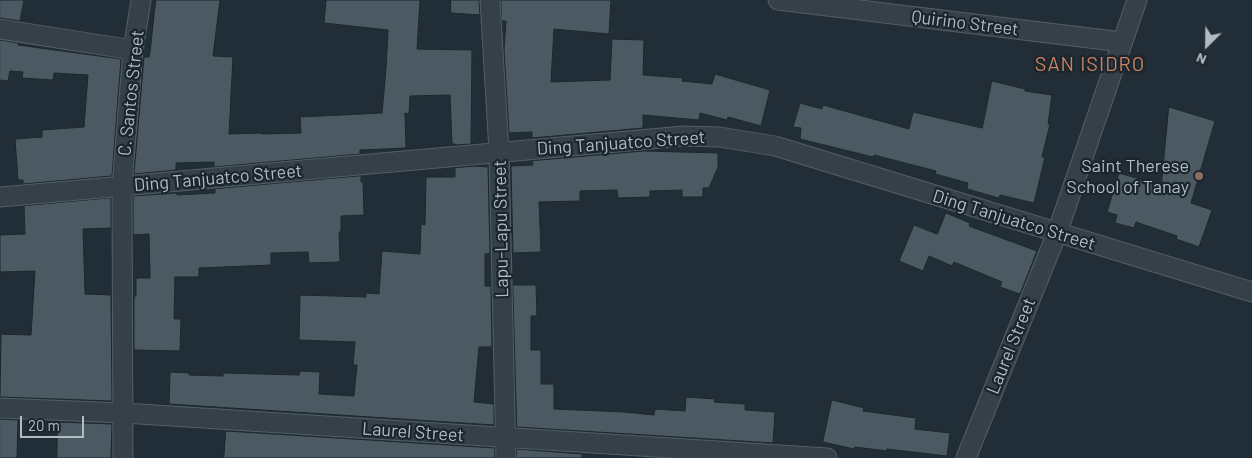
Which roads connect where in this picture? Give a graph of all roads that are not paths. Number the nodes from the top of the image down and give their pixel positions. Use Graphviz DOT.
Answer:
graph roads {
  1 [pos="141,0"];
  2 [pos="490,0"];
  3 [pos="778,0"];
  4 [pos="1137,0"];
  5 [pos="0,29"];
  6 [pos="1122,42"];
  7 [pos="134,50"];
  8 [pos="499,152"];
  9 [pos="122,186"];
  10 [pos="0,197"];
  11 [pos="1057,233"];
  12 [pos="1252,292"];
  13 [pos="0,408"];
  14 [pos="124,413"];
  15 [pos="506,438"];
  16 [pos="123,458"];
  17 [pos="506,458"];
  18 [pos="827,458"];
  19 [pos="966,458"];
  1 -- 7 [label="street, C. Santos Street"];
  2 -- 8 [label="street, Lapu-Lapu Street"];
  3 -- 6 [label="street, Quirino Street"];
  4 -- 6 [label="street, Laurel Street"];
  5 -- 7 [label="street"];
  6 -- 11 [label="street, Laurel Street"];
  7 -- 9 [label="street, C. Santos Street"];
  8 -- 9 [label="street, Ding Tanjuatco Street"];
  8 -- 11 [label="street, Ding Tanjuatco Street"];
  8 -- 15 [label="street, Lapu-Lapu Street"];
  9 -- 10 [label="street, Ding Tanjuatco Street"];
  9 -- 14 [label="street, C. Santos Street"];
  11 -- 12 [label="street, Ding Tanjuatco Street"];
  11 -- 19 [label="street, Laurel Street"];
  13 -- 14 [label="street, Laurel Street"];
  14 -- 15 [label="street, Laurel Street"];
  14 -- 16 [label="street, C. Santos Street"];
  15 -- 17 [label="street, Lapu-Lapu Street"];
  15 -- 18 [label="street, Laurel Street"];
}
